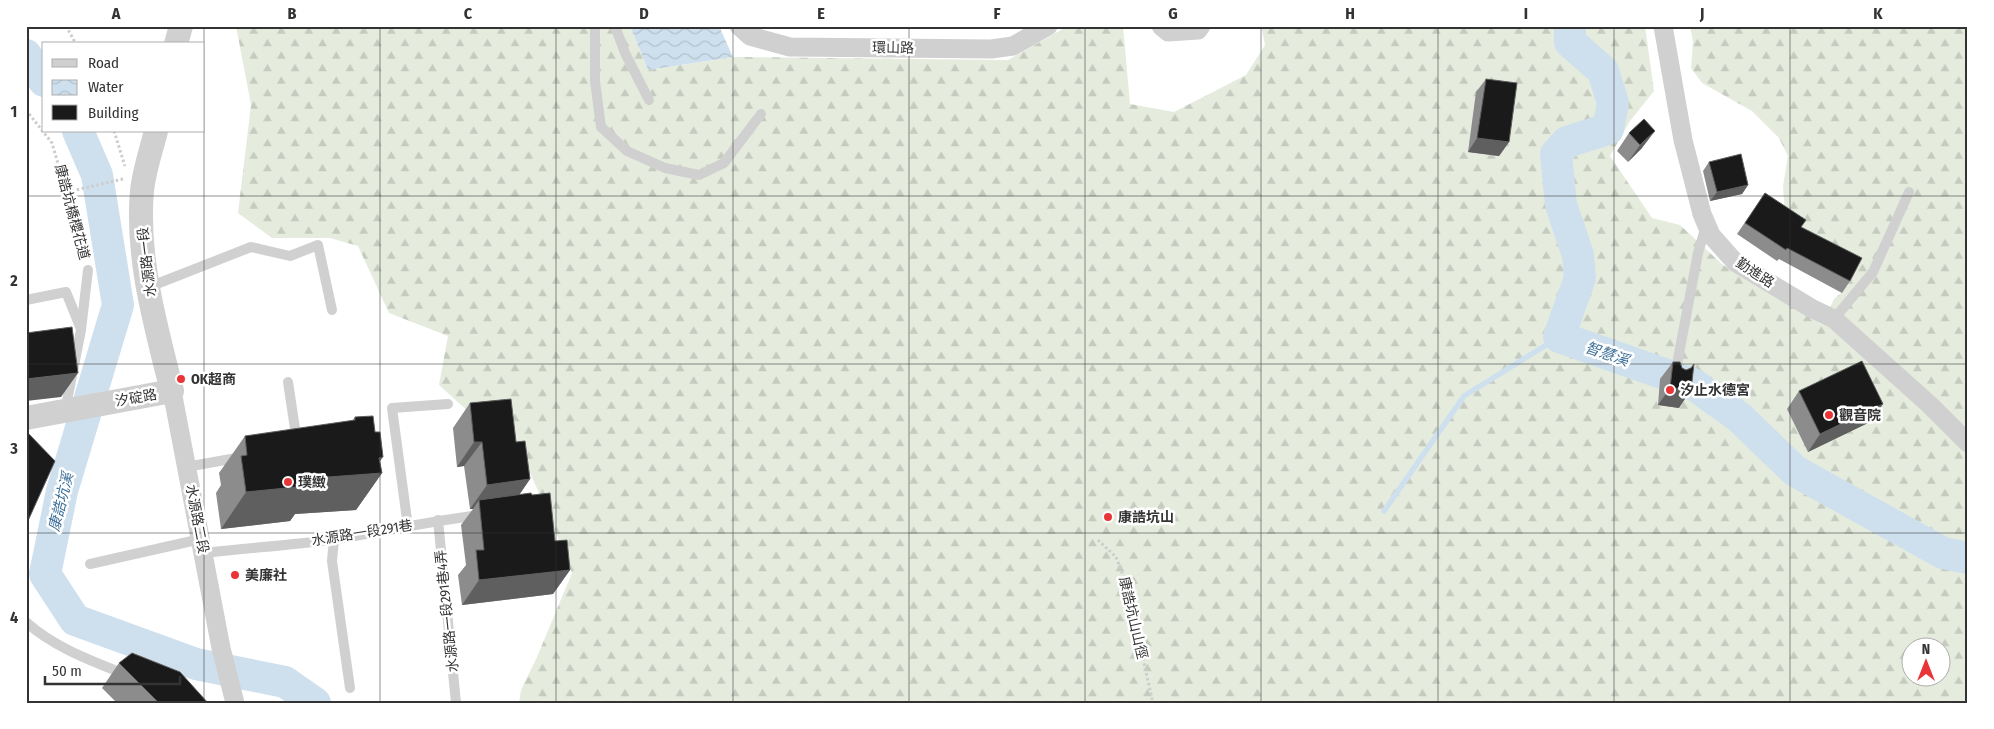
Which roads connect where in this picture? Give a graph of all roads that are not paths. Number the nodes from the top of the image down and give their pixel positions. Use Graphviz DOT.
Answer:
graph roads {
  1 [pos="180,26"];
  2 [pos="595,26"];
  3 [pos="615,26"];
  4 [pos="739,26"];
  5 [pos="1048,26"];
  6 [pos="1161,26"];
  7 [pos="1201,26"];
  8 [pos="1662,26"];
  9 [pos="176,42"];
  10 [pos="649,100"];
  11 [pos="761,114"];
  12 [pos="156,132"];
  13 [pos="1909,192"];
  14 [pos="1706,225"];
  15 [pos="88,270"];
  16 [pos="149,287"];
  17 [pos="26,300"];
  18 [pos="332,310"];
  19 [pos="1834,319"];
  20 [pos="81,330"];
  21 [pos="1674,381"];
  22 [pos="288,382"];
  23 [pos="172,391"];
  24 [pos="448,404"];
  25 [pos="69,411"];
  26 [pos="26,418"];
  27 [pos="1968,444"];
  28 [pos="288,449"];
  29 [pos="251,455"];
  30 [pos="186,467"];
  31 [pos="492,514"];
  32 [pos="438,520"];
  33 [pos="408,527"];
  34 [pos="334,539"];
  35 [pos="202,546"];
  36 [pos="90,564"];
  37 [pos="26,622"];
  38 [pos="134,678"];
  39 [pos="350,688"];
  40 [pos="233,698"];
  41 [pos="456,703"];
  1 -- 9 [label="street"];
  2 -- 11 [label="lane"];
  3 -- 10 [label="lane"];
  4 -- 5 [label="street, 環山路"];
  6 -- 7 [label="street"];
  8 -- 14 [label="street, 勤進路"];
  12 -- 16 [label="street, 水源路一段"];
  13 -- 19 [label="lane"];
  14 -- 19 [label="street, 勤進路"];
  14 -- 21 [label="lane"];
  15 -- 20 [label="lane, 康誥坑橋櫻花道"];
  16 -- 18 [label="lane"];
  16 -- 23 [label="street, 水源路一段"];
  17 -- 20 [label="lane"];
  19 -- 27 [label="street, 勤進路"];
  20 -- 25 [label="lane, 康誥坑橋櫻花道"];
  22 -- 28 [label="lane"];
  23 -- 25 [label="street, 汐碇路"];
  23 -- 30 [label="street, 水源路二段"];
  24 -- 33 [label="lane"];
  25 -- 26 [label="street"];
  29 -- 30 [label="lane"];
  30 -- 35 [label="street, 水源路二段"];
  31 -- 32 [label="lane, 水源路一段291巷"];
  32 -- 33 [label="lane, 水源路一段291巷"];
  32 -- 41 [label="lane, 水源路一段291巷4弄"];
  33 -- 34 [label="lane, 水源路一段291巷"];
  34 -- 35 [label="lane, 水源路一段291巷"];
  34 -- 39 [label="lane"];
  35 -- 36 [label="lane, 水源路一段291巷"];
  35 -- 40 [label="street, 水源路二段"];
  37 -- 38 [label="lane"];
}
